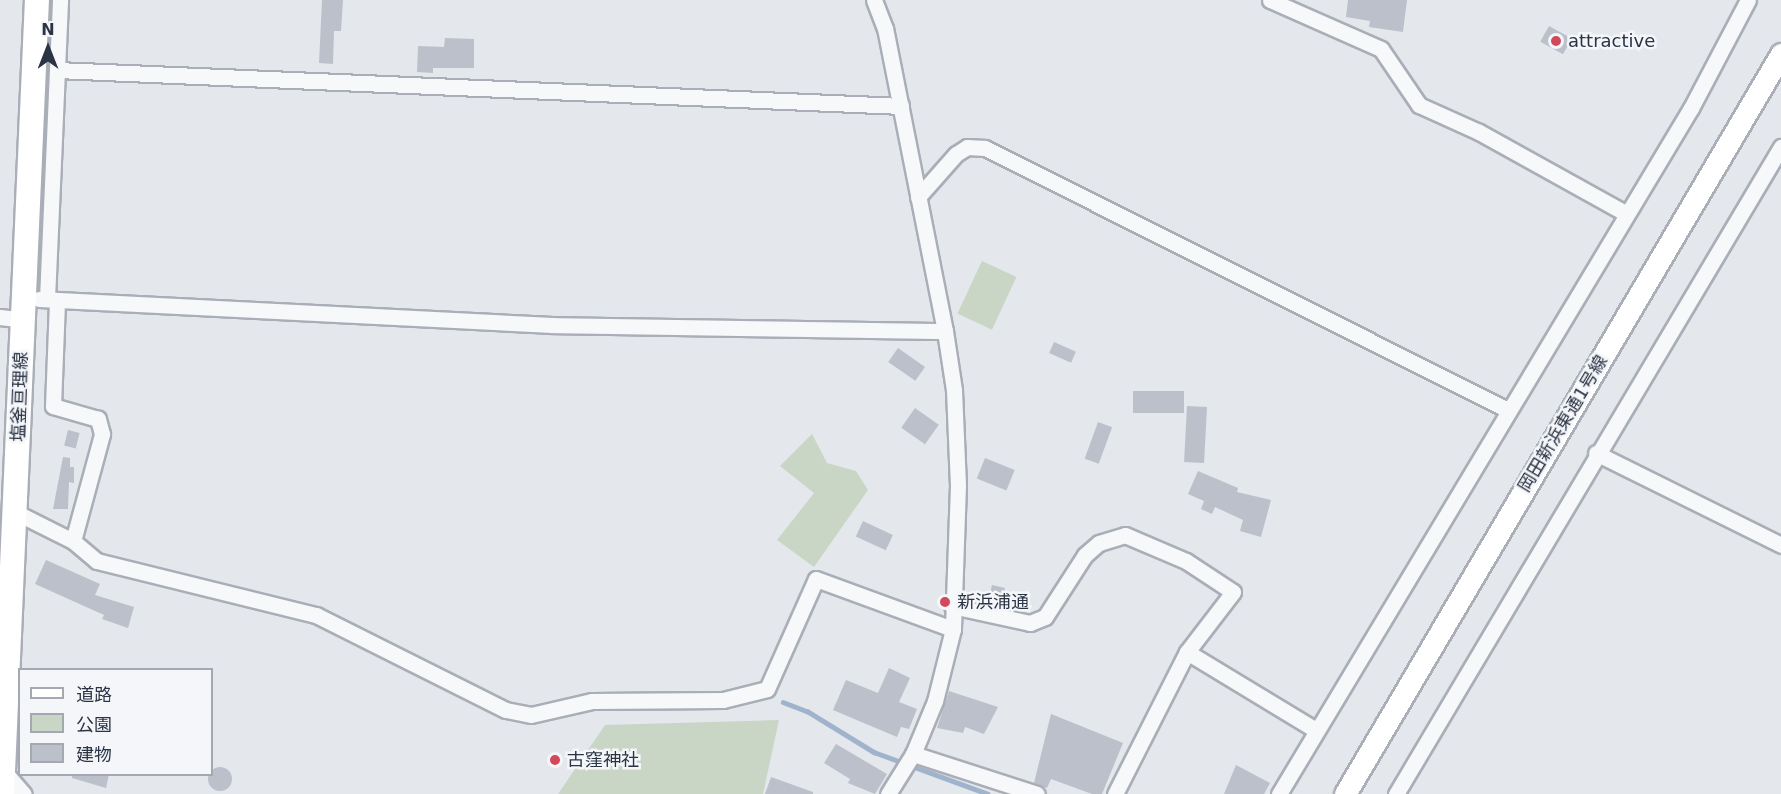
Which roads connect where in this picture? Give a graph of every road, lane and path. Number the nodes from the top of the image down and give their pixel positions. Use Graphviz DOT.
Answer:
graph roads {
  1 [pos="37,0"];
  2 [pos="60,0"];
  3 [pos="874,0"];
  4 [pos="1270,0"];
  5 [pos="1748,0"];
  6 [pos="1781,54"];
  7 [pos="57,70"];
  8 [pos="901,106"];
  9 [pos="1781,147"];
  10 [pos="918,197"];
  11 [pos="1625,213"];
  12 [pos="30,307"];
  13 [pos="945,331"];
  14 [pos="1509,410"];
  15 [pos="1596,453"];
  16 [pos="15,512"];
  17 [pos="74,542"];
  18 [pos="1781,545"];
  19 [pos="952,606"];
  20 [pos="953,629"];
  21 [pos="1187,652"];
  22 [pos="1316,730"];
  23 [pos="911,757"];
  24 [pos="2,777"];
  25 [pos="24,794"];
  26 [pos="888,794"];
  27 [pos="1037,794"];
  28 [pos="1115,794"];
  29 [pos="1279,794"];
  30 [pos="1345,794"];
  31 [pos="1396,794"];
  1 -- 12 [label="main road, 塩釜亘理線"];
  2 -- 7 [label="street"];
  3 -- 8 [label="street"];
  4 -- 11 [label="street"];
  5 -- 11 [label="street"];
  6 -- 30 [label="street, 岡田新浜東通1号線"];
  7 -- 8 [label="street"];
  7 -- 12 [label="street"];
  8 -- 10 [label="street"];
  9 -- 15 [label="street"];
  10 -- 13 [label="street"];
  10 -- 14 [label="street"];
  11 -- 14 [label="street"];
  12 -- 13 [label="street"];
  12 -- 16 [label="main road, 塩釜亘理線"];
  12 -- 17 [label="street"];
  13 -- 19 [label="street"];
  14 -- 22 [label="street"];
  15 -- 18 [label="street"];
  15 -- 31 [label="street"];
  16 -- 17 [label="street"];
  16 -- 24 [label="main road, 塩釜亘理線"];
  17 -- 20 [label="street"];
  19 -- 20 [label="street"];
  19 -- 21 [label="street"];
  20 -- 23 [label="street"];
  21 -- 22 [label="street"];
  21 -- 28 [label="street"];
  22 -- 29 [label="street"];
  23 -- 26 [label="street"];
  23 -- 27 [label="street"];
  24 -- 25 [label="street"];
}
